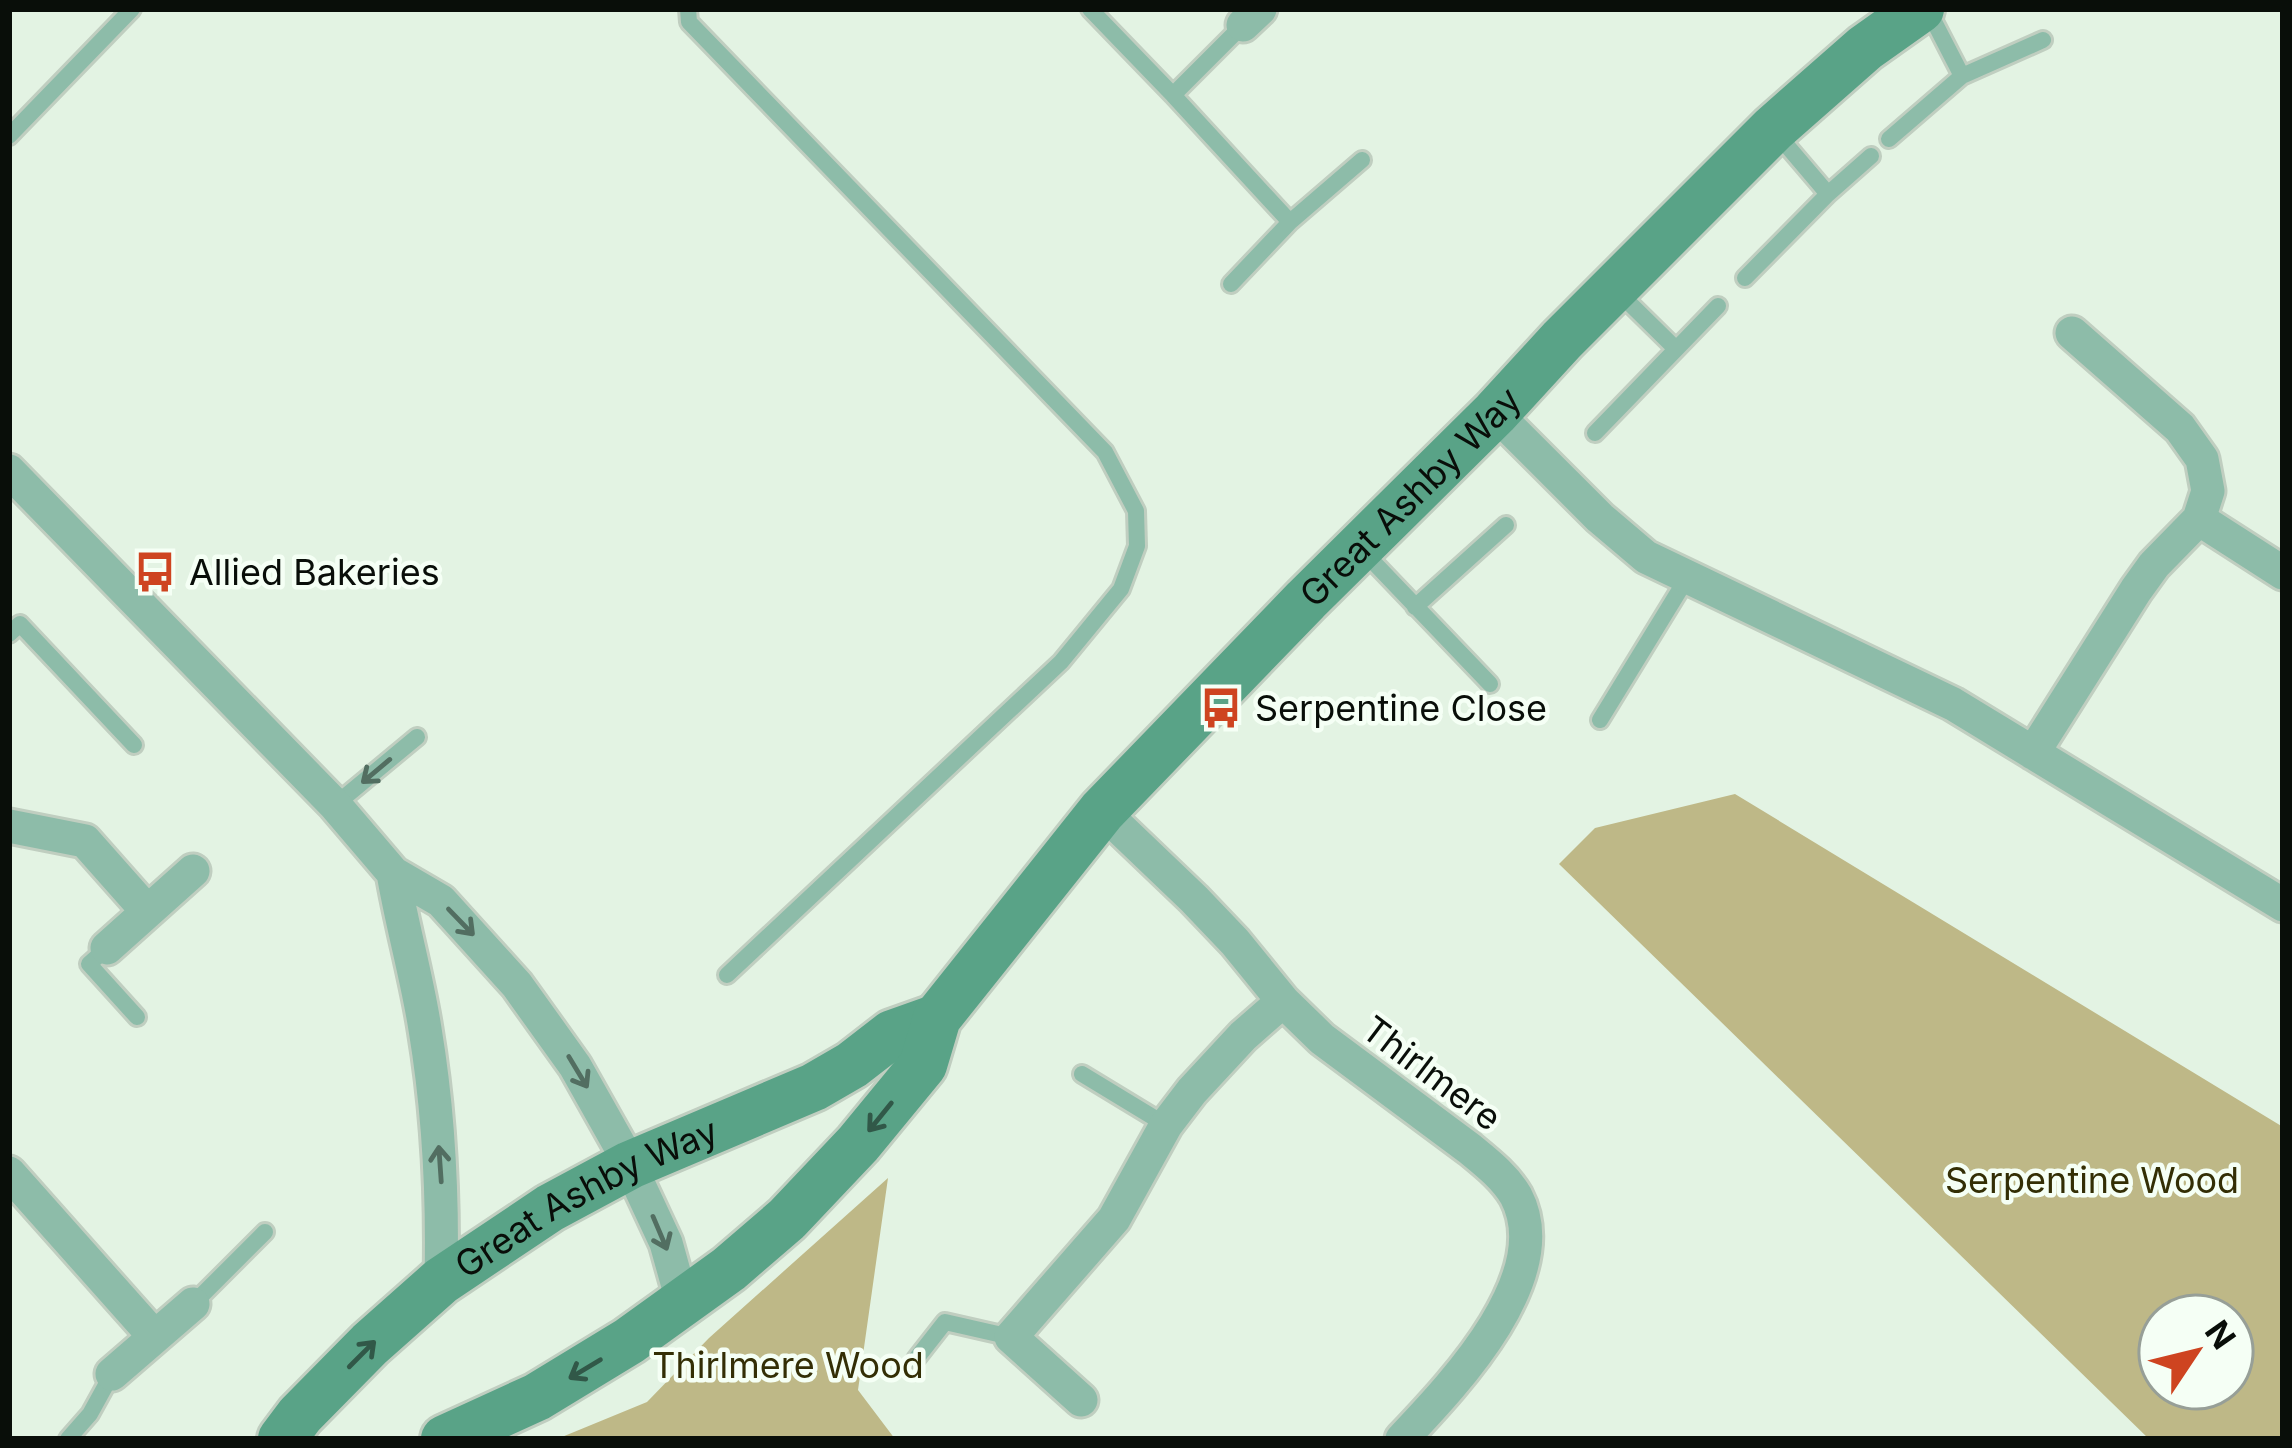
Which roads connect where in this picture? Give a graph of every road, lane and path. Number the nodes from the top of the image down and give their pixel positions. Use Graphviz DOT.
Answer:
graph roads {
  1 [pos="133,9"];
  2 [pos="688,9"];
  3 [pos="1090,9"];
  4 [pos="1923,9"];
  5 [pos="1252,17"];
  6 [pos="2043,40"];
  7 [pos="1962,76"];
  8 [pos="1173,95"];
  9 [pos="1773,129"];
  10 [pos="9,136"];
  11 [pos="1888,139"];
  12 [pos="1871,156"];
  13 [pos="1362,160"];
  14 [pos="1828,194"];
  15 [pos="1290,222"];
  16 [pos="1745,278"];
  17 [pos="1232,284"];
  18 [pos="1615,288"];
  19 [pos="1718,306"];
  20 [pos="2072,333"];
  21 [pos="1676,349"];
  22 [pos="1496,412"];
  23 [pos="1595,433"];
  24 [pos="9,471"];
  25 [pos="2199,519"];
  26 [pos="1506,525"];
  27 [pos="1359,548"];
  28 [pos="2283,573"];
  29 [pos="1687,578"];
  30 [pos="1415,608"];
  31 [pos="9,634"];
  32 [pos="1490,684"];
  33 [pos="1600,720"];
  34 [pos="417,737"];
  35 [pos="134,745"];
  36 [pos="2033,753"];
  37 [pos="335,805"];
  38 [pos="1102,811"];
  39 [pos="9,826"];
  40 [pos="193,871"];
  41 [pos="393,873"];
  42 [pos="2283,905"];
  43 [pos="147,911"];
  44 [pos="107,948"];
  45 [pos="727,975"];
  46 [pos="1283,1001"];
  47 [pos="137,1017"];
  48 [pos="937,1018"];
  49 [pos="1082,1074"];
  50 [pos="1166,1125"];
  51 [pos="630,1166"];
  52 [pos="9,1173"];
  53 [pos="265,1232"];
  54 [pos="441,1281"];
  55 [pos="193,1304"];
  56 [pos="683,1304"];
  57 [pos="154,1336"];
  58 [pos="1011,1337"];
  59 [pos="916,1359"];
  60 [pos="112,1374"];
  61 [pos="1081,1400"];
  62 [pos="68,1439"];
  63 [pos="282,1439"];
  64 [pos="445,1439"];
  65 [pos="1402,1439"];
  1 -- 10 [label="lane"];
  2 -- 45 [label="lane"];
  3 -- 8 [label="lane"];
  4 -- 7 [label="lane"];
  4 -- 9 [label="street, Great Ashby Way"];
  5 -- 8 [label="lane"];
  6 -- 7 [label="lane"];
  7 -- 11 [label="lane"];
  8 -- 15 [label="lane"];
  9 -- 14 [label="lane"];
  9 -- 18 [label="street, Great Ashby Way"];
  12 -- 14 [label="lane"];
  13 -- 15 [label="lane"];
  14 -- 16 [label="lane"];
  15 -- 17 [label="lane"];
  18 -- 21 [label="lane"];
  18 -- 22 [label="street, Great Ashby Way"];
  19 -- 21 [label="lane"];
  20 -- 25 [label="street"];
  21 -- 23 [label="lane"];
  22 -- 27 [label="street, Great Ashby Way"];
  22 -- 29 [label="street"];
  24 -- 37 [label="street"];
  25 -- 28 [label="street"];
  25 -- 36 [label="street"];
  26 -- 30 [label="lane"];
  27 -- 30 [label="lane"];
  27 -- 38 [label="street, Great Ashby Way"];
  29 -- 33 [label="lane"];
  29 -- 36 [label="street"];
  30 -- 32 [label="lane"];
  31 -- 35 [label="lane"];
  34 -- 37 [label="lane, one-way"];
  36 -- 42 [label="street"];
  37 -- 41 [label="street"];
  38 -- 46 [label="street, Thirlmere"];
  38 -- 48 [label="street, Great Ashby Way"];
  39 -- 43 [label="street"];
  40 -- 43 [label="street"];
  41 -- 51 [label="street, one-way"];
  54 -- 41 [label="street, one-way"];
  43 -- 44 [label="street"];
  44 -- 47 [label="lane"];
  46 -- 50 [label="street"];
  46 -- 65 [label="street, Thirlmere"];
  48 -- 51 [label="street, Great Ashby Way"];
  48 -- 56 [label="street, Great Ashby Way, one-way"];
  49 -- 50 [label="lane"];
  50 -- 58 [label="street"];
  51 -- 54 [label="street, Great Ashby Way"];
  51 -- 56 [label="street, one-way"];
  52 -- 57 [label="street"];
  53 -- 55 [label="lane"];
  63 -- 54 [label="street, Great Ashby Way, one-way"];
  55 -- 57 [label="street"];
  56 -- 64 [label="street, Great Ashby Way, one-way"];
  57 -- 60 [label="street"];
  58 -- 59 [label="lane"];
  58 -- 61 [label="street"];
  60 -- 62 [label="lane"];
}
